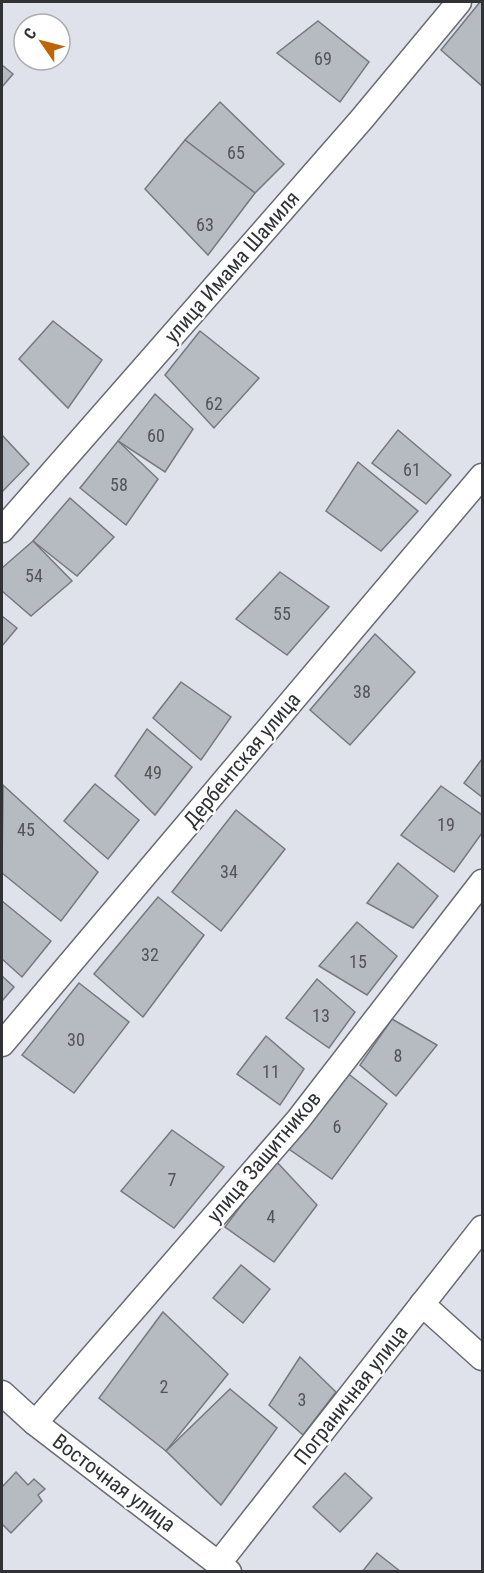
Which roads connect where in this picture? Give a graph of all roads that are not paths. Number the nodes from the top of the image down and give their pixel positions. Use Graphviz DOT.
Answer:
graph roads {
  1 [pos="459,2"];
  2 [pos="483,476"];
  3 [pos="2,530"];
  4 [pos="483,882"];
  5 [pos="2,1044"];
  6 [pos="483,1228"];
  7 [pos="422,1304"];
  8 [pos="483,1358"];
  9 [pos="2,1393"];
  10 [pos="35,1423"];
  11 [pos="224,1567"];
  1 -- 3 [label="street, улица Имама Шамиля"];
  2 -- 5 [label="street, Дербентская улица"];
  4 -- 10 [label="street, улица Защитников"];
  6 -- 7 [label="street, Пограничная улица"];
  7 -- 8 [label="street"];
  7 -- 11 [label="street, Пограничная улица"];
  9 -- 10 [label="street, Восточная улица"];
  10 -- 11 [label="street, Восточная улица"];
}
